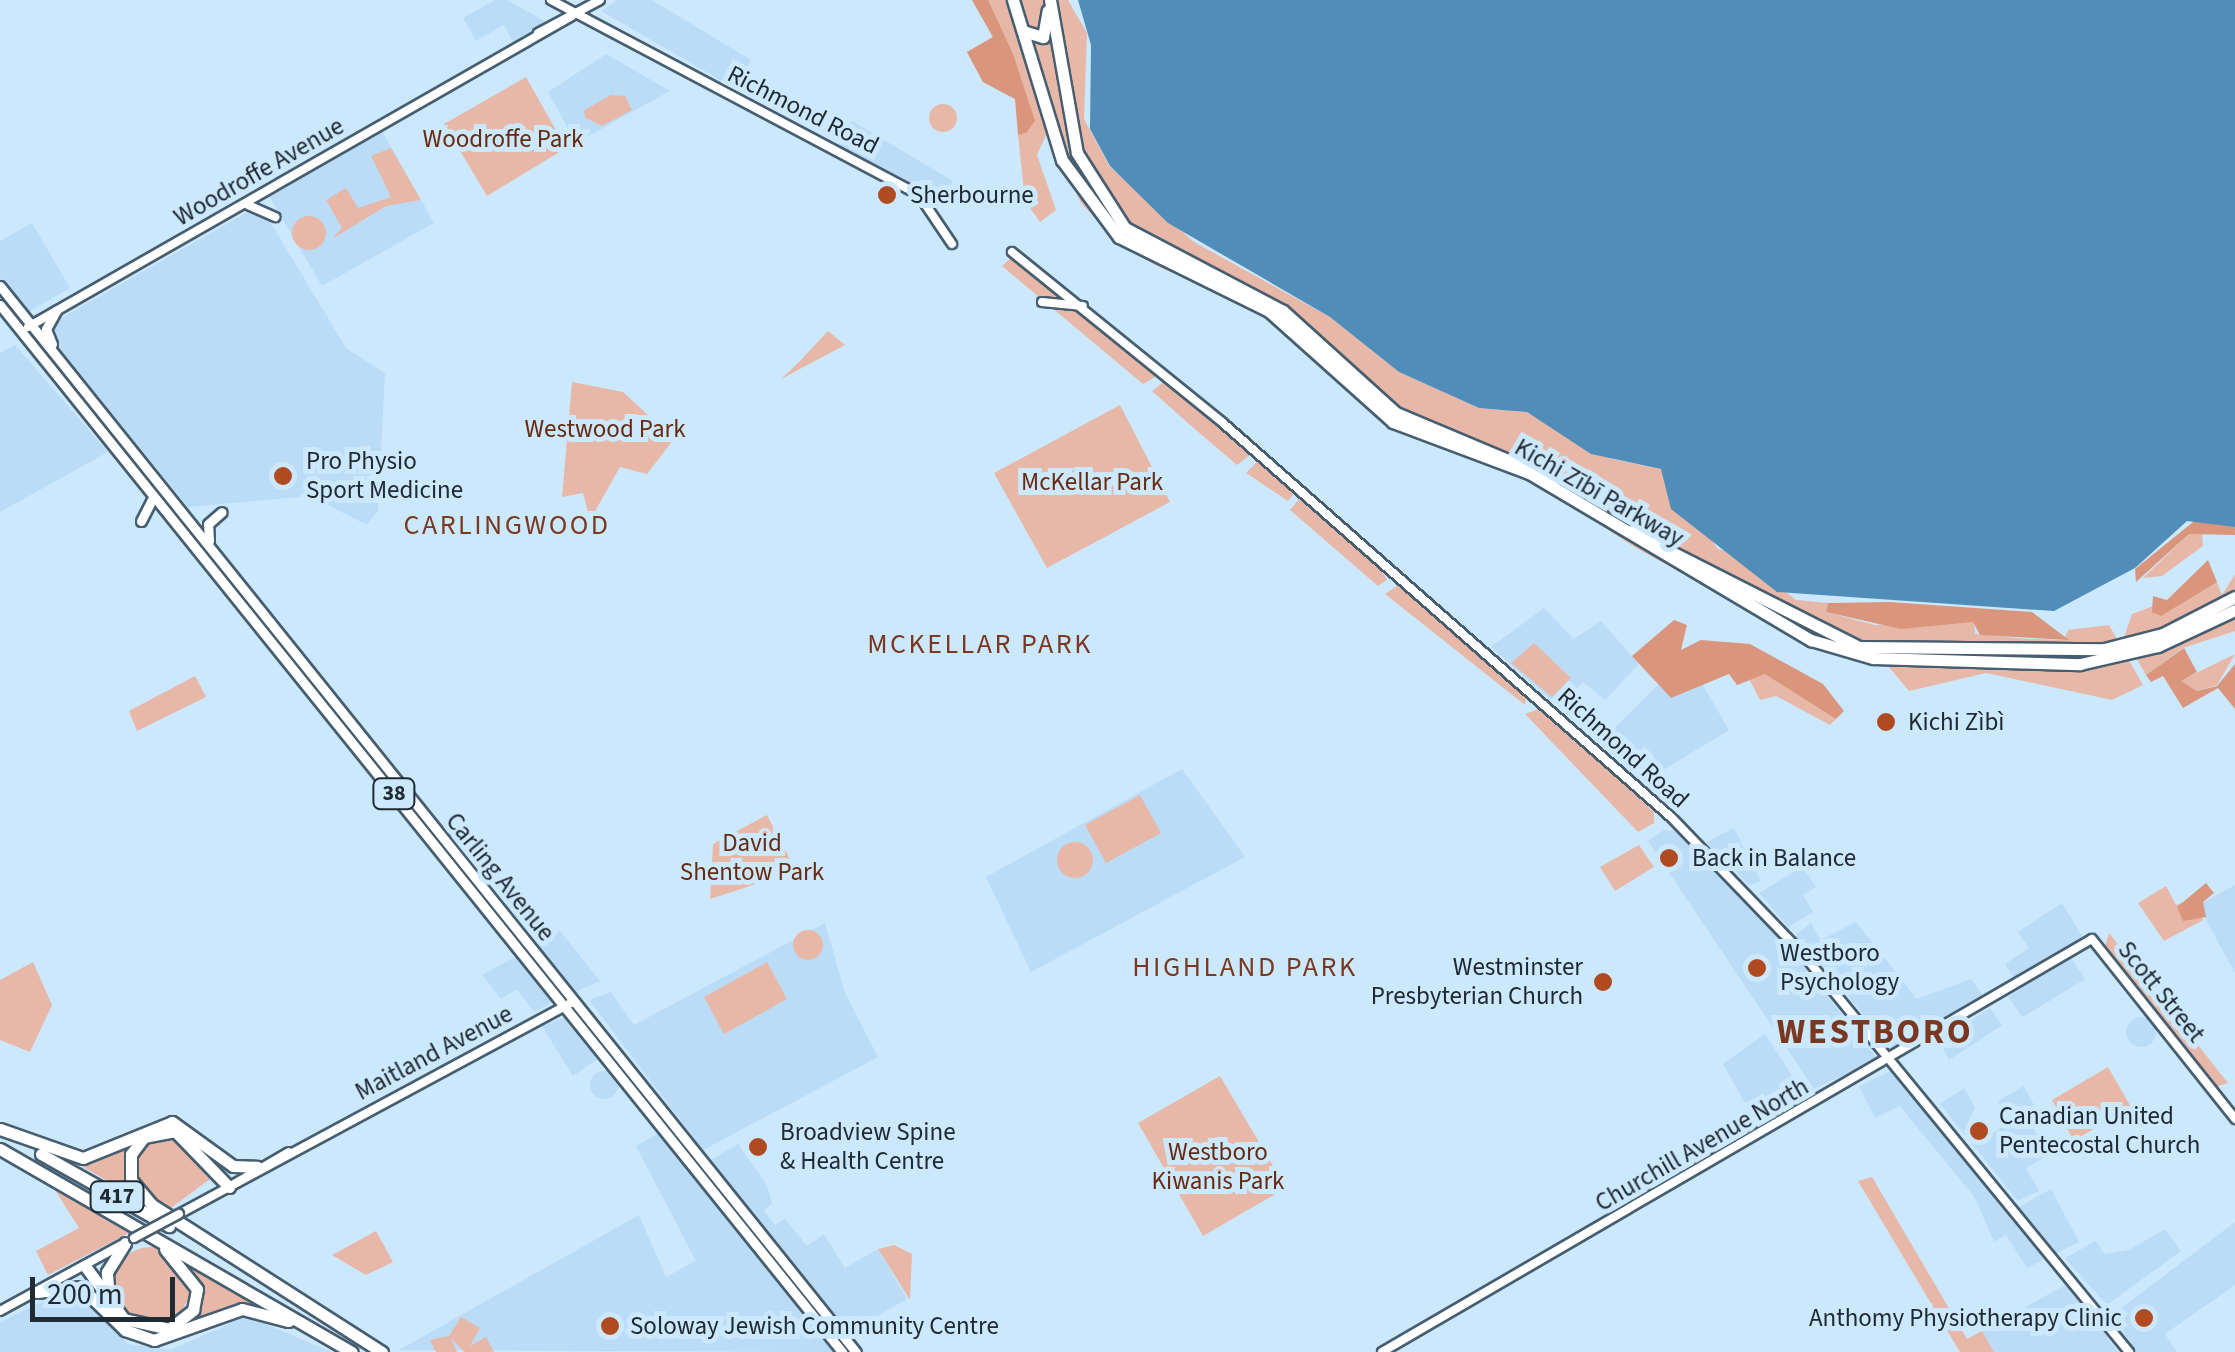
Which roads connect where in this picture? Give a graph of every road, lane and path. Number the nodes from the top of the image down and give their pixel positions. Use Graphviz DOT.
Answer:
graph roads {
  1 [pos="551,0"];
  2 [pos="600,0"];
  3 [pos="1013,0"];
  4 [pos="1050,0"];
  5 [pos="573,15"];
  6 [pos="1021,28"];
  7 [pos="239,208"];
  8 [pos="276,216"];
  9 [pos="952,244"];
  10 [pos="1012,252"];
  11 [pos="0,286"];
  12 [pos="1042,302"];
  13 [pos="0,305"];
  14 [pos="1087,307"];
  15 [pos="56,312"];
  16 [pos="32,325"];
  17 [pos="20,332"];
  18 [pos="67,368"];
  19 [pos="132,471"];
  20 [pos="161,484"];
  21 [pos="146,488"];
  22 [pos="222,512"];
  23 [pos="140,521"];
  24 [pos="211,549"];
  25 [pos="2235,597"];
  26 [pos="2235,610"];
  27 [pos="2129,650"];
  28 [pos="2092,939"];
  29 [pos="570,1003"];
  30 [pos="1892,1059"];
  31 [pos="2235,1119"];
  32 [pos="0,1130"];
  33 [pos="204,1139"];
  34 [pos="313,1142"];
  35 [pos="0,1149"];
  36 [pos="257,1167"];
  37 [pos="229,1186"];
  38 [pos="133,1236"];
  39 [pos="234,1262"];
  40 [pos="85,1266"];
  41 [pos="37,1292"];
  42 [pos="0,1311"];
  43 [pos="111,1311"];
  44 [pos="318,1332"];
  45 [pos="352,1352"];
  46 [pos="382,1352"];
  47 [pos="842,1352"];
  48 [pos="856,1352"];
  49 [pos="1382,1352"];
  50 [pos="2129,1352"];
  1 -- 5 [label="main road, Richmond Road"];
  2 -- 5 [label="main road, Woodroffe Avenue"];
  3 -- 6 [label="highway, Kichi Zībī Parkway"];
  4 -- 6 [label="highway"];
  4 -- 27 [label="highway, Kichi Zībī Parkway"];
  5 -- 7 [label="main road, Woodroffe Avenue"];
  5 -- 9 [label="main road, Richmond Road"];
  6 -- 27 [label="highway, Kichi Zībī Parkway"];
  7 -- 8 [label="main road"];
  7 -- 15 [label="main road, Woodroffe Avenue"];
  10 -- 14 [label="main road, Richmond Road"];
  11 -- 16 [label="main road, Carling Avenue"];
  12 -- 14 [label="main road"];
  13 -- 17 [label="main road, Carling Avenue"];
  14 -- 30 [label="main road, Richmond Road"];
  15 -- 16 [label="main road, Woodroffe Avenue"];
  15 -- 18 [label="main road"];
  16 -- 17 [label="main road, Woodroffe Avenue"];
  16 -- 18 [label="main road, Carling Avenue / 38"];
  17 -- 19 [label="main road, Carling Avenue / 38"];
  18 -- 20 [label="main road, Carling Avenue / 38"];
  19 -- 20 [label="main road"];
  19 -- 21 [label="main road, Carling Avenue / 38"];
  20 -- 24 [label="main road, Carling Avenue / 38"];
  21 -- 23 [label="main road"];
  21 -- 29 [label="main road, Carling Avenue / 38"];
  22 -- 24 [label="main road"];
  24 -- 29 [label="main road, Carling Avenue / 38"];
  25 -- 27 [label="highway, Kichi Zībī Parkway"];
  26 -- 27 [label="highway, Kichi Zībī Parkway"];
  28 -- 30 [label="main road, Churchill Avenue North"];
  28 -- 31 [label="main road, Scott Street"];
  29 -- 34 [label="main road, Maitland Avenue"];
  29 -- 47 [label="main road, Carling Avenue / 38"];
  29 -- 48 [label="main road, Carling Avenue / 38"];
  30 -- 49 [label="main road, Churchill Avenue North"];
  30 -- 50 [label="main road, Richmond Road"];
  32 -- 33 [label="highway"];
  32 -- 39 [label="highway, 417"];
  33 -- 36 [label="highway"];
  33 -- 37 [label="highway"];
  34 -- 36 [label="main road, Maitland Avenue"];
  34 -- 37 [label="main road, Maitland Avenue"];
  35 -- 38 [label="highway, 417"];
  36 -- 37 [label="main road, Maitland Avenue"];
  37 -- 38 [label="main road, Maitland Avenue, bridge"];
  37 -- 39 [label="highway"];
  38 -- 40 [label="main road, Maitland Avenue"];
  38 -- 43 [label="highway"];
  38 -- 43 [label="highway"];
  38 -- 44 [label="highway, 417"];
  39 -- 46 [label="highway, 417"];
  40 -- 41 [label="main road, Maitland Avenue"];
  40 -- 43 [label="highway"];
  41 -- 42 [label="main road, Maitland Avenue"];
  41 -- 43 [label="highway"];
  43 -- 44 [label="highway"];
  44 -- 45 [label="highway, 417"];
}
